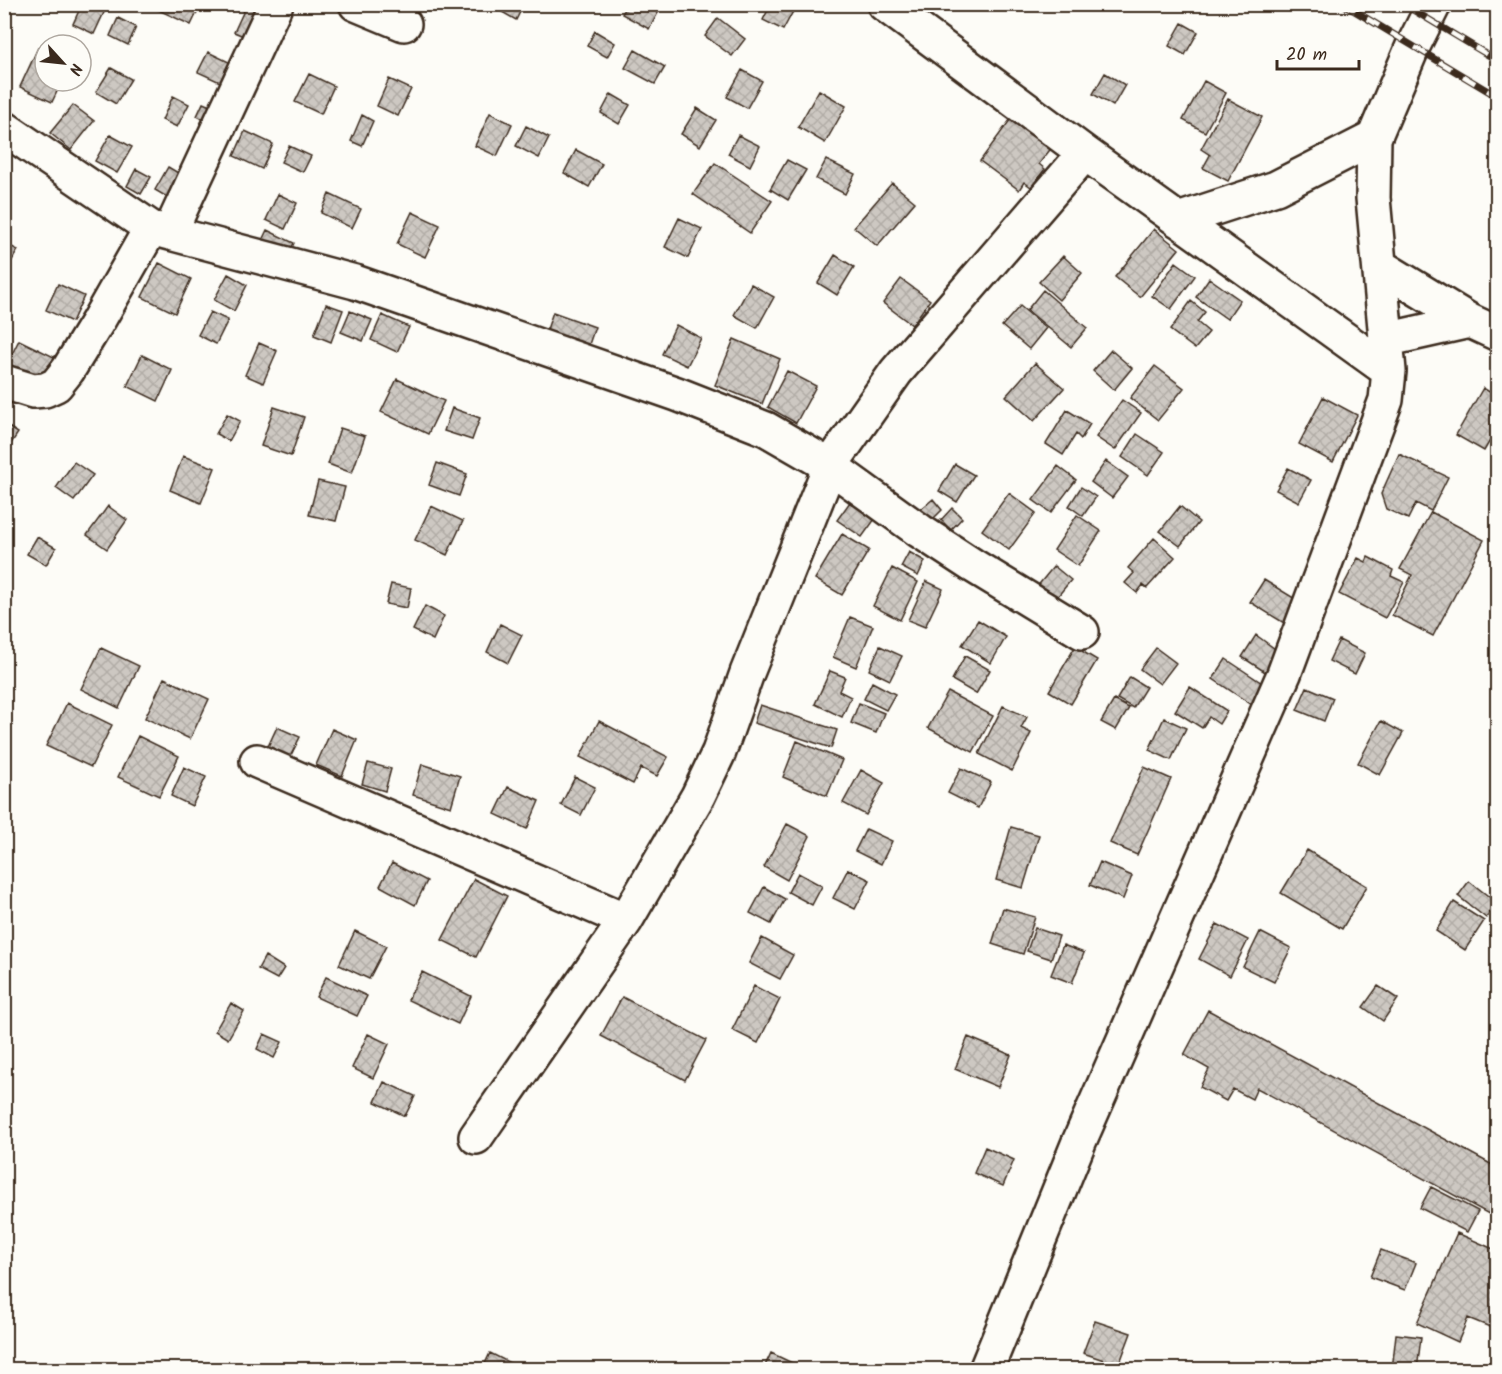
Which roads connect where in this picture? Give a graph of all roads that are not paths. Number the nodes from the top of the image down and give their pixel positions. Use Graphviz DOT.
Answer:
graph roads {
  1 [pos="276,4"];
  2 [pos="356,4"];
  3 [pos="884,4"];
  4 [pos="1434,4"];
  5 [pos="404,24"];
  6 [pos="4,128"];
  7 [pos="1374,138"];
  8 [pos="1085,153"];
  9 [pos="1178,220"];
  10 [pos="160,230"];
  11 [pos="1380,266"];
  12 [pos="1484,328"];
  13 [pos="1387,356"];
  14 [pos="4,382"];
  15 [pos="830,466"];
  16 [pos="1082,632"];
  17 [pos="257,761"];
  18 [pos="626,920"];
  19 [pos="476,1137"];
  20 [pos="986,1370"];
  1 -- 10 [label="street"];
  2 -- 5 [label="street"];
  3 -- 8 [label="street"];
  4 -- 7 [label="street"];
  6 -- 10 [label="street"];
  7 -- 9 [label="street"];
  7 -- 11 [label="street"];
  8 -- 9 [label="street"];
  8 -- 15 [label="street"];
  9 -- 13 [label="street"];
  10 -- 14 [label="street"];
  10 -- 15 [label="street"];
  11 -- 12 [label="street"];
  11 -- 13 [label="street"];
  12 -- 13 [label="street"];
  13 -- 20 [label="street"];
  15 -- 16 [label="street"];
  15 -- 18 [label="street"];
  17 -- 18 [label="street"];
  18 -- 19 [label="street"];
}
